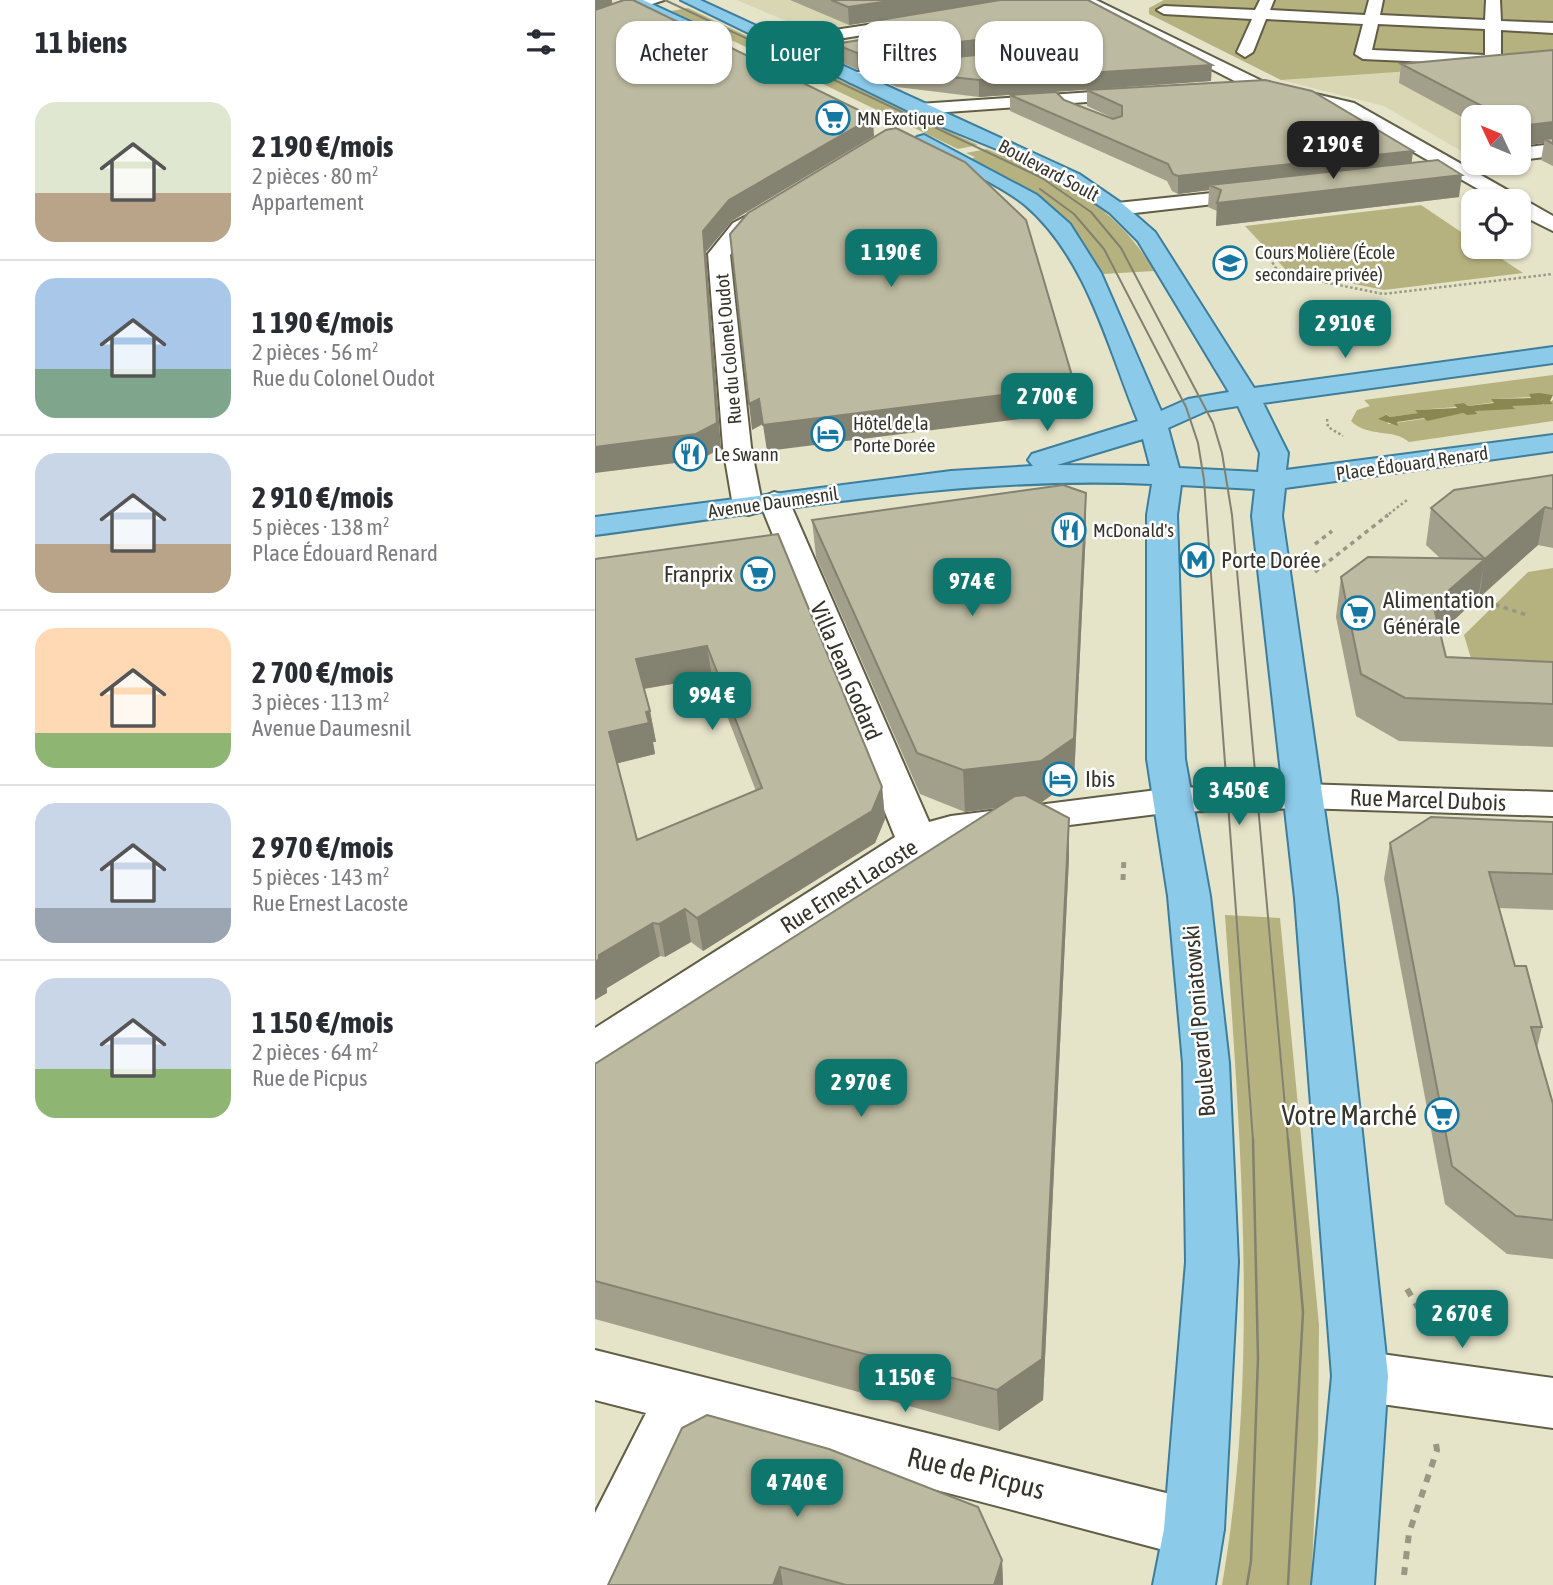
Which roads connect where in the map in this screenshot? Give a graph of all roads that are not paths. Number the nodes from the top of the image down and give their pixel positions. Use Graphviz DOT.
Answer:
graph roads {
  1 [pos="657,0"];
  2 [pos="688,0"];
  3 [pos="1376,0"];
  4 [pos="1493,0"];
  5 [pos="1500,0"];
  6 [pos="634,1"];
  7 [pos="1514,1"];
  8 [pos="1134,5"];
  9 [pos="1099,7"];
  10 [pos="1264,7"];
  11 [pos="1164,10"];
  12 [pos="1067,11"];
  13 [pos="595,18"];
  14 [pos="945,18"];
  15 [pos="1372,20"];
  16 [pos="678,21"];
  17 [pos="1492,25"];
  18 [pos="1553,28"];
  19 [pos="746,29"];
  20 [pos="844,34"];
  21 [pos="844,46"];
  22 [pos="1245,52"];
  23 [pos="1481,71"];
  24 [pos="844,75"];
  25 [pos="1428,75"];
  26 [pos="851,78"];
  27 [pos="1258,86"];
  28 [pos="1338,86"];
  29 [pos="1221,88"];
  30 [pos="1155,93"];
  31 [pos="1301,95"];
  32 [pos="1061,99"];
  33 [pos="919,109"];
  34 [pos="1091,118"];
  35 [pos="906,134"];
  36 [pos="1553,150"];
  37 [pos="1531,153"];
  38 [pos="1460,164"];
  39 [pos="1430,176"];
  40 [pos="1496,189"];
  41 [pos="1281,192"];
  42 [pos="787,200"];
  43 [pos="1118,209"];
  44 [pos="1531,212"];
  45 [pos="1553,225"];
  46 [pos="1553,355"];
  47 [pos="1244,398"];
  48 [pos="1153,425"];
  49 [pos="1553,443"];
  50 [pos="1164,468"];
  51 [pos="951,480"];
  52 [pos="1270,481"];
  53 [pos="761,504"];
  54 [pos="595,526"];
  55 [pos="1302,796"];
  56 [pos="1173,800"];
  57 [pos="1553,804"];
  58 [pos="917,841"];
  59 [pos="595,1050"];
  60 [pos="595,1375"];
  61 [pos="1360,1376"];
  62 [pos="682,1399"];
  63 [pos="1553,1403"];
  64 [pos="1189,1557"];
  65 [pos="595,1578"];
  66 [pos="1343,1585"];
  1 -- 6 [label="street"];
  2 -- 19 [label="main road, Boulevard Soult"];
  3 -- 15 [label="street"];
  4 -- 17 [label="street"];
  5 -- 7 [label="street"];
  6 -- 13 [label="street"];
  6 -- 16 [label="main road"];
  8 -- 9 [label="street"];
  9 -- 12 [label="street"];
  9 -- 27 [label="street"];
  10 -- 11 [label="street"];
  10 -- 15 [label="street"];
  10 -- 22 [label="street"];
  14 -- 20 [label="street"];
  15 -- 17 [label="street"];
  15 -- 17 [label="street"];
  17 -- 18 [label="street"];
  21 -- 26 [label="street"];
  23 -- 25 [label="street"];
  24 -- 26 [label="main road, Boulevard Soult"];
  26 -- 33 [label="main road, Boulevard Soult"];
  27 -- 29 [label="street"];
  27 -- 31 [label="street"];
  28 -- 31 [label="street"];
  30 -- 32 [label="street"];
  31 -- 38 [label="street"];
  32 -- 33 [label="street"];
  32 -- 34 [label="street"];
  33 -- 43 [label="main road, Boulevard Soult"];
  35 -- 48 [label="main road, Boulevard Soult"];
  36 -- 37 [label="street"];
  38 -- 39 [label="street"];
  38 -- 40 [label="street"];
  41 -- 43 [label="street"];
  42 -- 53 [label="street, Rue du Colonel Oudot"];
  43 -- 47 [label="main road, Boulevard Soult"];
  44 -- 45 [label="street"];
  46 -- 47 [label="main road"];
  47 -- 48 [label="main road, Avenue Daumesnil"];
  47 -- 52 [label="main road, Boulevard Soult"];
  48 -- 50 [label="main road, Boulevard Soult"];
  48 -- 51 [label="main road, Avenue Daumesnil"];
  49 -- 52 [label="main road, Place Édouard Renard"];
  50 -- 51 [label="main road, Avenue Daumesnil"];
  50 -- 52 [label="main road, Place Édouard Renard"];
  50 -- 56 [label="main road, Boulevard Poniatowski"];
  51 -- 53 [label="main road, Avenue Daumesnil"];
  52 -- 55 [label="main road"];
  53 -- 54 [label="main road, Avenue Daumesnil"];
  53 -- 58 [label="street, Villa Jean Godard"];
  55 -- 56 [label="street, Rue Ernest Lacoste"];
  55 -- 57 [label="street, Rue Marcel Dubois"];
  55 -- 61 [label="main road"];
  56 -- 58 [label="street, Rue Ernest Lacoste"];
  56 -- 64 [label="main road, Boulevard Poniatowski"];
  58 -- 59 [label="street, Rue Ernest Lacoste"];
  60 -- 62 [label="street, Rue de Picpus"];
  61 -- 63 [label="street"];
  61 -- 66 [label="main road"];
  62 -- 64 [label="street, Rue de Picpus"];
  62 -- 65 [label="street"];
}
